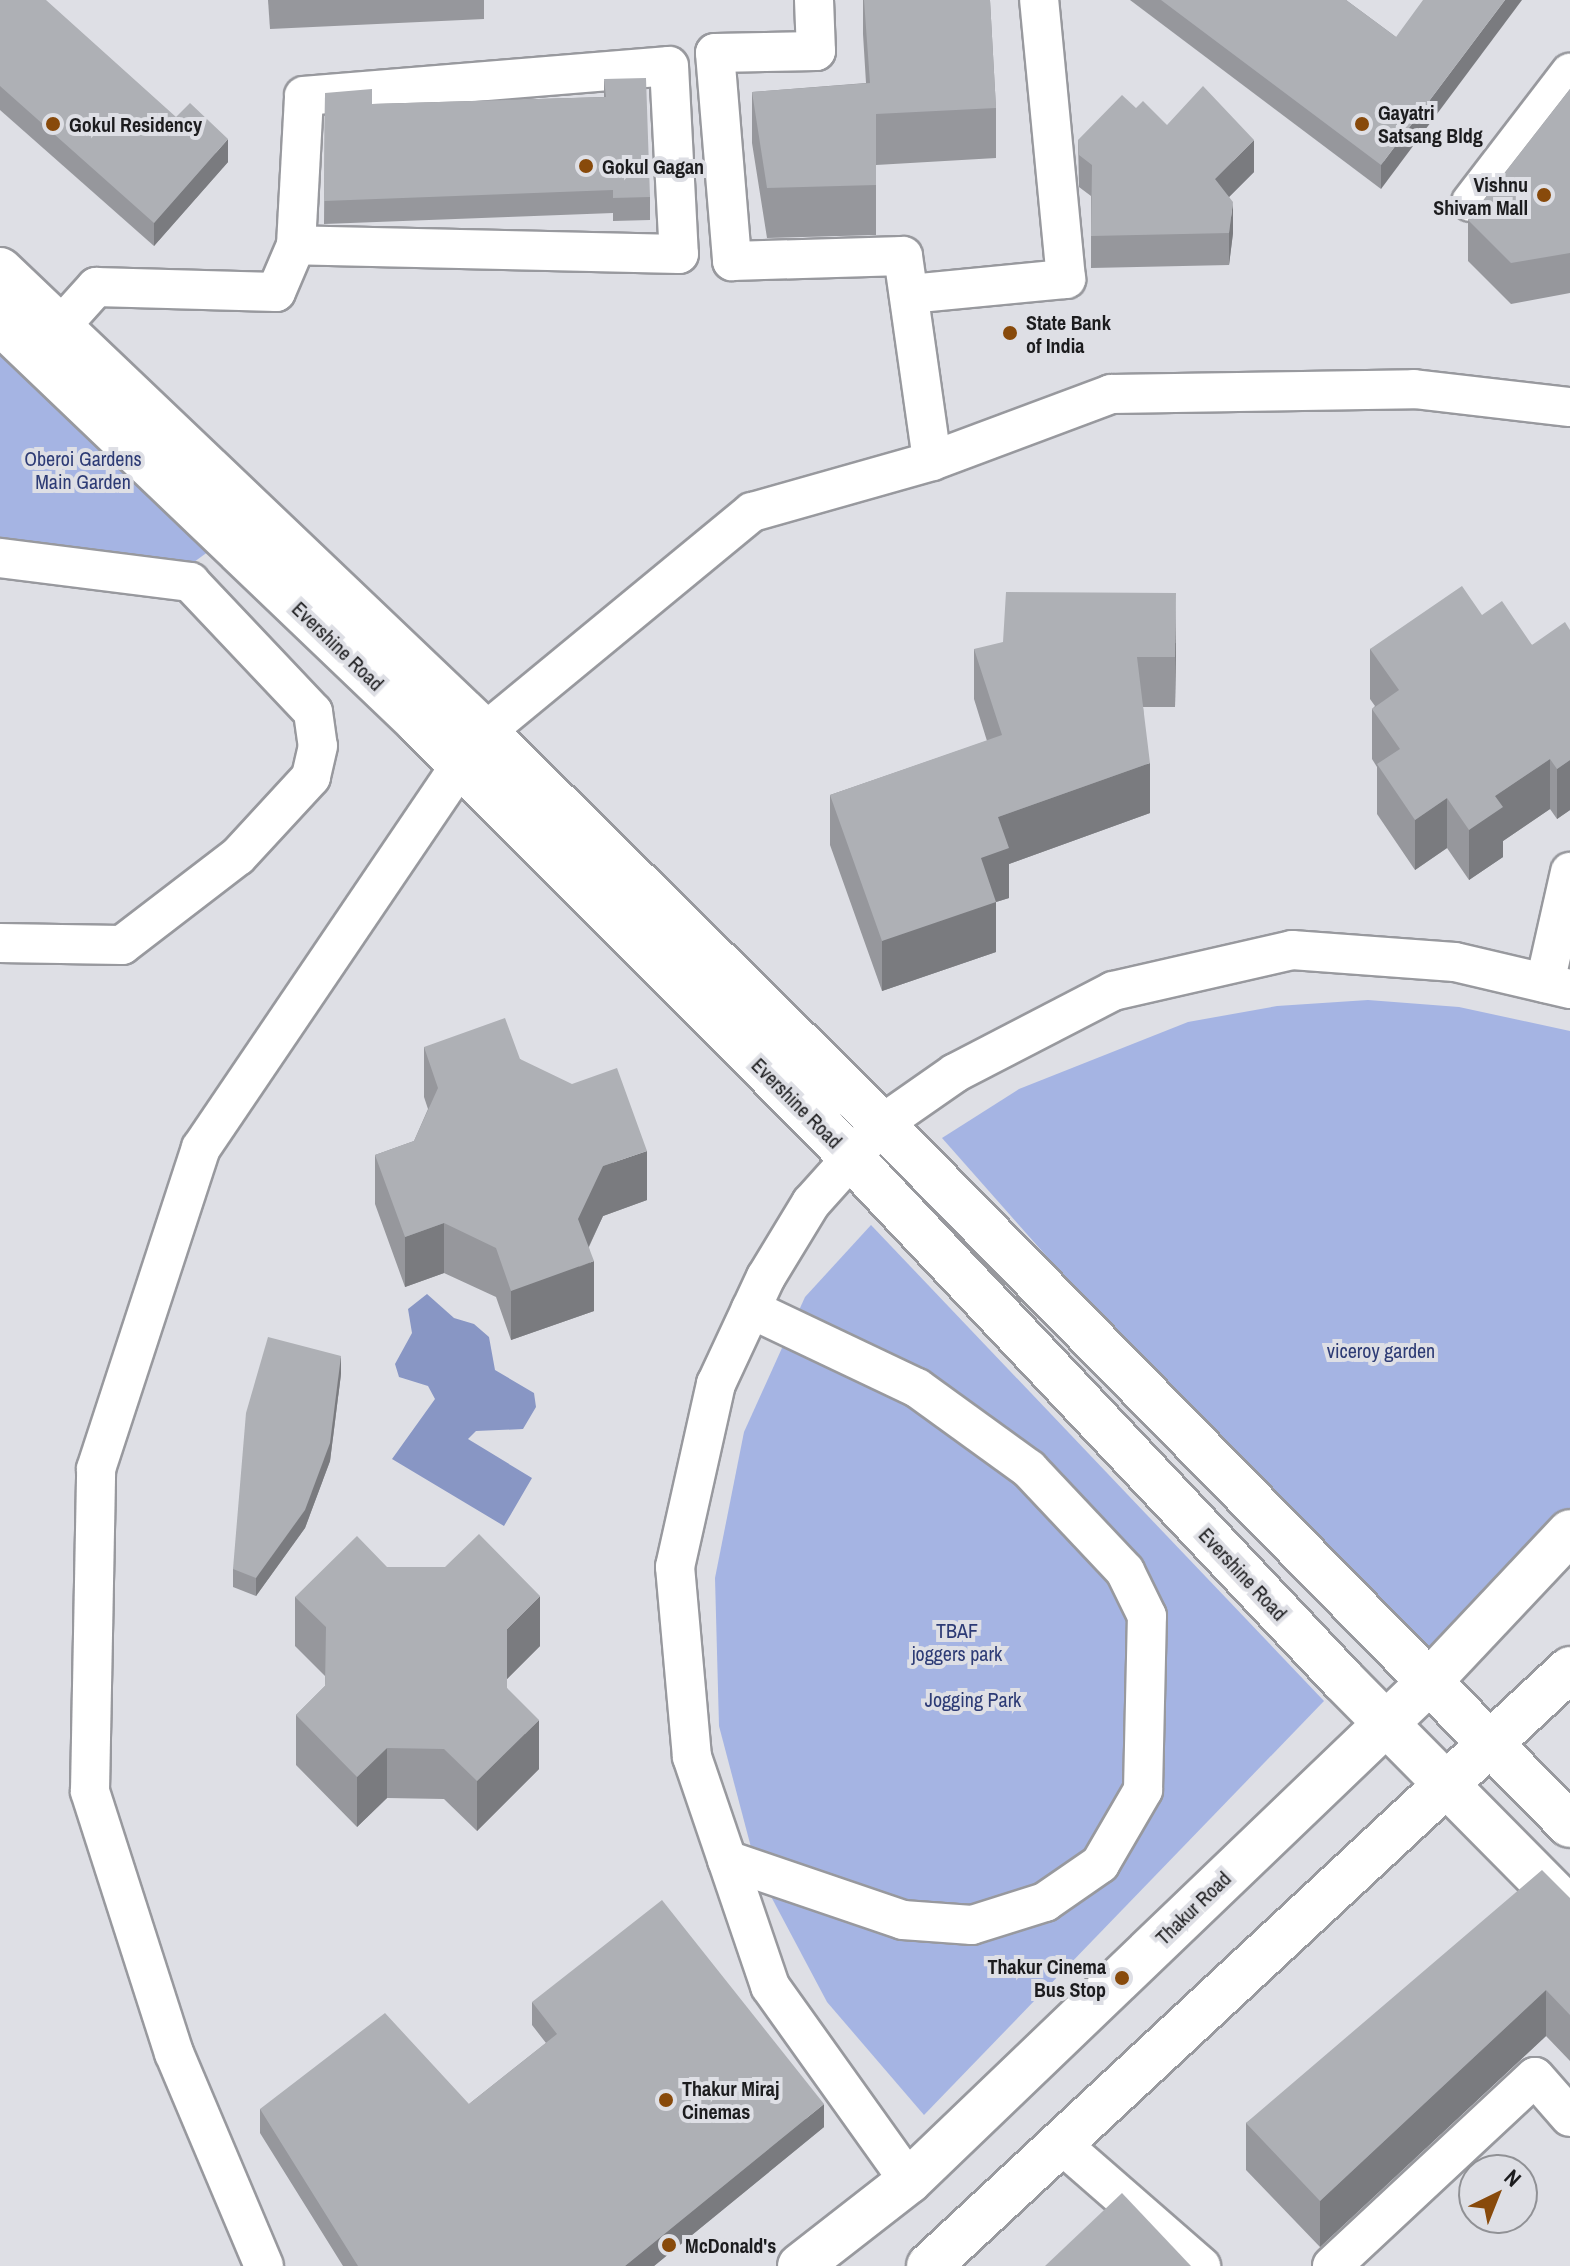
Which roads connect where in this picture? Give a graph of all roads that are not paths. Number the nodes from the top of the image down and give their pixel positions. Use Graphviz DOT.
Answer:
graph roads {
  1 [pos="814,0"];
  2 [pos="1039,0"];
  3 [pos="1570,73"];
  4 [pos="1471,202"];
  5 [pos="296,245"];
  6 [pos="0,270"];
  7 [pos="909,294"];
  8 [pos="0,322"];
  9 [pos="60,327"];
  10 [pos="1570,407"];
  11 [pos="932,461"];
  12 [pos="245,530"];
  13 [pos="0,558"];
  14 [pos="190,582"];
  15 [pos="473,748"];
  16 [pos="1570,872"];
  17 [pos="0,943"];
  18 [pos="1558,986"];
  19 [pos="882,1124"];
  20 [pos="851,1158"];
  21 [pos="751,1309"];
  22 [pos="1570,1532"];
  23 [pos="1570,1669"];
  24 [pos="1426,1685"];
  25 [pos="1386,1723"];
  26 [pos="1491,1748"];
  27 [pos="1449,1786"];
  28 [pos="1570,1825"];
  29 [pos="727,1860"];
  30 [pos="1570,1909"];
  31 [pos="1570,2117"];
  32 [pos="1061,2144"];
  33 [pos="909,2181"];
  34 [pos="1342,2263"];
  35 [pos="264,2266"];
  36 [pos="800,2266"];
  37 [pos="929,2266"];
  38 [pos="1201,2266"];
  1 -- 7 [label="street"];
  2 -- 7 [label="street"];
  3 -- 4 [label="street"];
  5 -- 5 [label="street"];
  5 -- 9 [label="street"];
  6 -- 9 [label="street, Evershine Road"];
  7 -- 11 [label="street"];
  8 -- 12 [label="street, Evershine Road"];
  9 -- 12 [label="street, Evershine Road"];
  10 -- 11 [label="street"];
  11 -- 15 [label="street"];
  12 -- 14 [label="street"];
  12 -- 15 [label="street, Evershine Road"];
  13 -- 14 [label="street"];
  14 -- 17 [label="street"];
  15 -- 19 [label="street, Evershine Road"];
  15 -- 20 [label="street, Evershine Road"];
  15 -- 35 [label="street"];
  16 -- 18 [label="street"];
  18 -- 19 [label="street"];
  19 -- 20 [label="street"];
  19 -- 24 [label="street, Evershine Road"];
  20 -- 21 [label="street"];
  20 -- 25 [label="street, Evershine Road"];
  21 -- 29 [label="street"];
  21 -- 29 [label="street"];
  22 -- 24 [label="street, Thakur Road"];
  23 -- 26 [label="street"];
  24 -- 25 [label="street, Thakur Road"];
  24 -- 26 [label="street, Evershine Road"];
  25 -- 27 [label="street, Evershine Road"];
  25 -- 33 [label="street, Thakur Road"];
  26 -- 27 [label="street"];
  26 -- 28 [label="street, Evershine Road"];
  27 -- 30 [label="street, Evershine Road"];
  27 -- 32 [label="street"];
  29 -- 33 [label="street"];
  31 -- 34 [label="street"];
  32 -- 37 [label="street"];
  32 -- 38 [label="street"];
  33 -- 36 [label="street, Thakur Road"];
}
